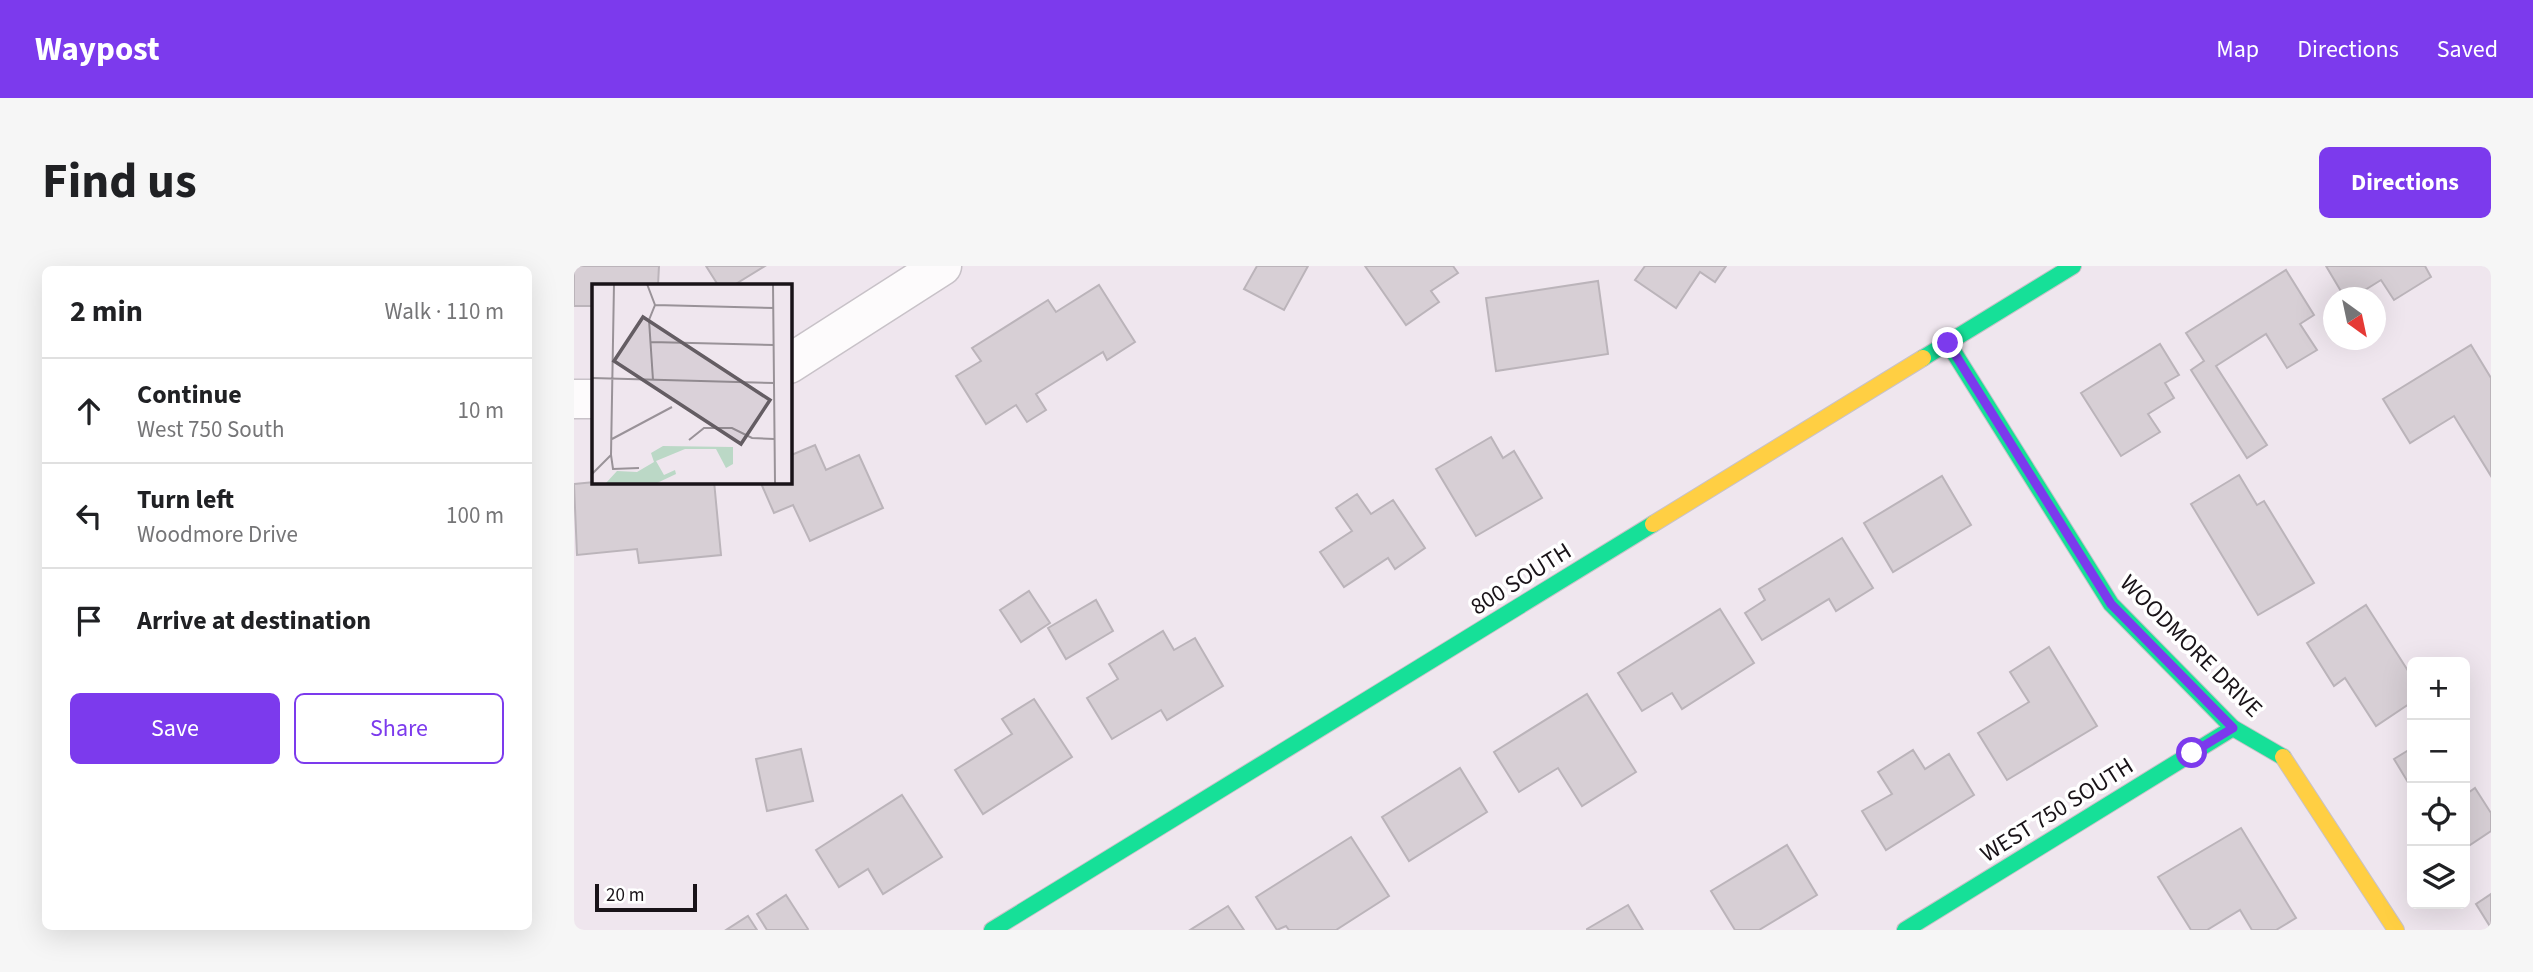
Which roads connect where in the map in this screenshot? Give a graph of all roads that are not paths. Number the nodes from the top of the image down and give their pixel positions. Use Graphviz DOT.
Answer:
graph roads {
  1 [pos="942,266"];
  2 [pos="2073,266"];
  3 [pos="1948,343"];
  4 [pos="791,363"];
  5 [pos="574,399"];
  6 [pos="592,399"];
  7 [pos="2233,728"];
  8 [pos="992,930"];
  9 [pos="1905,930"];
  10 [pos="2396,930"];
  1 -- 4 [label="street"];
  2 -- 3 [label="street, 800 SOUTH"];
  3 -- 7 [label="street, WOODMORE DRIVE"];
  3 -- 8 [label="street, 800 SOUTH"];
  5 -- 6 [label="street"];
  7 -- 9 [label="street, WEST 750 SOUTH"];
  7 -- 10 [label="street, WOODMORE DRIVE"];
}
